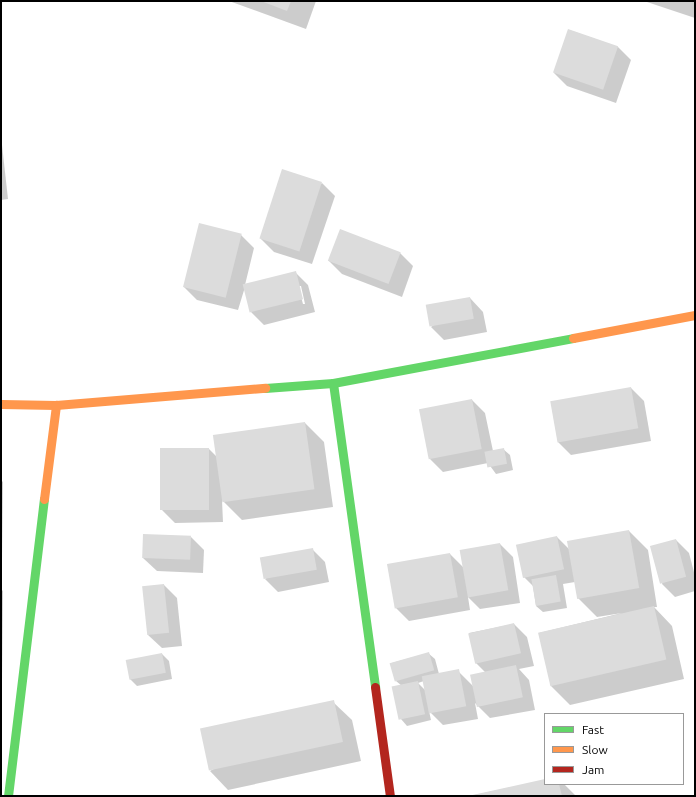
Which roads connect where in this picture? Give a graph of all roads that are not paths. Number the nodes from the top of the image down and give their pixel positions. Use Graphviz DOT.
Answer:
graph roads {
  1 [pos="695,315"];
  2 [pos="333,382"];
  3 [pos="1,404"];
  4 [pos="56,405"];
  5 [pos="8,796"];
  6 [pos="390,796"];
  1 -- 2 [label="street"];
  2 -- 4 [label="street"];
  2 -- 6 [label="street"];
  3 -- 4 [label="street"];
  4 -- 5 [label="street"];
}
